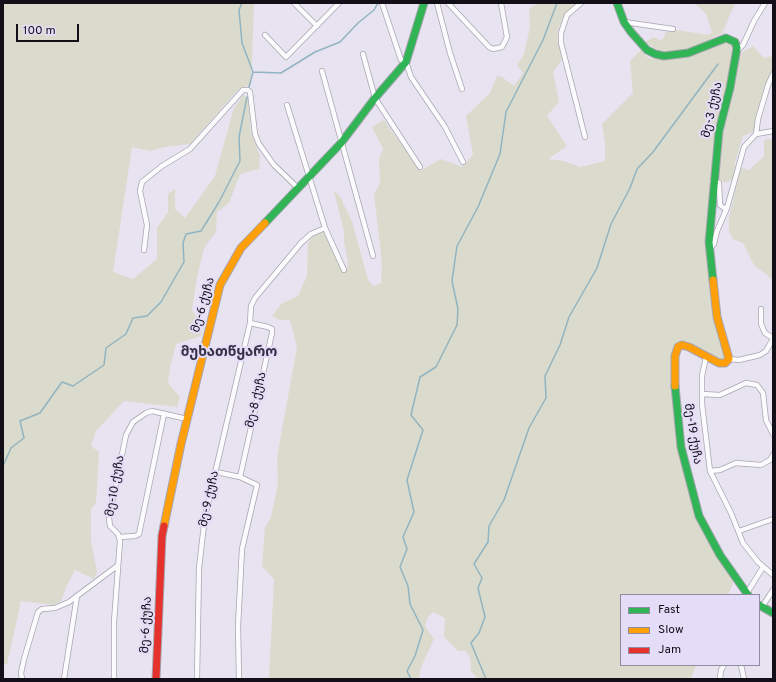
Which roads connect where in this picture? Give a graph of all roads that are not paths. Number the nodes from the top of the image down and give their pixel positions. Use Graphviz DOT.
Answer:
graph roads {
  1 [pos="294,3"];
  2 [pos="339,3"];
  3 [pos="382,3"];
  4 [pos="424,3"];
  5 [pos="437,3"];
  6 [pos="448,3"];
  7 [pos="456,3"];
  8 [pos="501,3"];
  9 [pos="581,3"];
  10 [pos="617,3"];
  11 [pos="765,3"];
  12 [pos="458,13"];
  13 [pos="624,22"];
  14 [pos="317,26"];
  15 [pos="674,29"];
  16 [pos="265,35"];
  17 [pos="737,52"];
  18 [pos="362,54"];
  19 [pos="406,62"];
  20 [pos="322,71"];
  21 [pos="773,74"];
  22 [pos="462,89"];
  23 [pos="375,98"];
  24 [pos="287,106"];
  25 [pos="773,131"];
  26 [pos="756,134"];
  27 [pos="585,137"];
  28 [pos="341,143"];
  29 [pos="463,162"];
  30 [pos="420,167"];
  31 [pos="310,176"];
  32 [pos="713,181"];
  33 [pos="298,188"];
  34 [pos="727,208"];
  35 [pos="325,228"];
  36 [pos="709,249"];
  37 [pos="144,250"];
  38 [pos="373,256"];
  39 [pos="344,270"];
  40 [pos="761,309"];
  41 [pos="250,323"];
  42 [pos="773,338"];
  43 [pos="706,357"];
  44 [pos="729,359"];
  45 [pos="702,394"];
  46 [pos="164,414"];
  47 [pos="187,419"];
  48 [pos="773,434"];
  49 [pos="773,455"];
  50 [pos="710,471"];
  51 [pos="216,472"];
  52 [pos="240,476"];
  53 [pos="773,519"];
  54 [pos="739,531"];
  55 [pos="119,536"];
  56 [pos="117,566"];
  57 [pos="763,567"];
  58 [pos="773,575"];
  59 [pos="773,590"];
  60 [pos="747,594"];
  61 [pos="77,596"];
  62 [pos="760,606"];
  63 [pos="773,613"];
  64 [pos="723,666"];
  65 [pos="741,666"];
  66 [pos="22,679"];
  67 [pos="64,679"];
  68 [pos="114,679"];
  69 [pos="156,679"];
  70 [pos="197,679"];
  71 [pos="239,679"];
  72 [pos="720,679"];
  73 [pos="744,679"];
  1 -- 14 [label="street"];
  2 -- 14 [label="street"];
  3 -- 19 [label="street"];
  4 -- 19 [label="street, მე-6 ქუჩა"];
  5 -- 22 [label="street"];
  6 -- 12 [label="street"];
  7 -- 12 [label="street"];
  8 -- 12 [label="street"];
  9 -- 27 [label="street"];
  10 -- 13 [label="street"];
  11 -- 17 [label="street"];
  13 -- 15 [label="street"];
  13 -- 17 [label="street"];
  14 -- 16 [label="street"];
  17 -- 32 [label="street, მე-3 ქუჩა"];
  18 -- 23 [label="street"];
  19 -- 23 [label="street, მე-6 ქუჩა"];
  19 -- 29 [label="street"];
  20 -- 28 [label="street"];
  21 -- 26 [label="street"];
  23 -- 28 [label="street, მე-6 ქუჩა"];
  23 -- 30 [label="street"];
  24 -- 31 [label="street"];
  25 -- 26 [label="street"];
  26 -- 34 [label="street"];
  28 -- 31 [label="street, მე-6 ქუჩა"];
  28 -- 38 [label="street"];
  31 -- 33 [label="street, მე-6 ქუჩა"];
  31 -- 35 [label="street"];
  32 -- 34 [label="street"];
  32 -- 36 [label="street, მე-3 ქუჩა"];
  33 -- 37 [label="street"];
  33 -- 47 [label="street, მე-6 ქუჩა"];
  34 -- 36 [label="street"];
  35 -- 39 [label="street"];
  35 -- 41 [label="street"];
  36 -- 44 [label="street, მე-3 ქუჩა"];
  40 -- 42 [label="street"];
  41 -- 51 [label="street, მე-9 ქუჩა"];
  41 -- 52 [label="street, მე-8 ქუჩა"];
  42 -- 44 [label="street"];
  43 -- 44 [label="street, მე-19 ქუჩა"];
  43 -- 45 [label="street"];
  43 -- 60 [label="street, მე-19 ქუჩა"];
  45 -- 48 [label="street"];
  45 -- 50 [label="street"];
  46 -- 47 [label="street, მე-10 ქუჩა"];
  46 -- 55 [label="street"];
  46 -- 55 [label="street, მე-10 ქუჩა"];
  47 -- 69 [label="street, მე-6 ქუჩა"];
  49 -- 50 [label="street"];
  50 -- 54 [label="street"];
  51 -- 52 [label="street"];
  51 -- 70 [label="street, მე-9 ქუჩა"];
  52 -- 71 [label="street"];
  53 -- 54 [label="street"];
  54 -- 57 [label="street"];
  55 -- 56 [label="street"];
  56 -- 61 [label="street"];
  56 -- 68 [label="street"];
  57 -- 58 [label="street"];
  57 -- 60 [label="street"];
  59 -- 62 [label="street"];
  61 -- 66 [label="street"];
  61 -- 67 [label="street"];
  62 -- 63 [label="street"];
  64 -- 72 [label="street"];
  65 -- 73 [label="street"];
}
